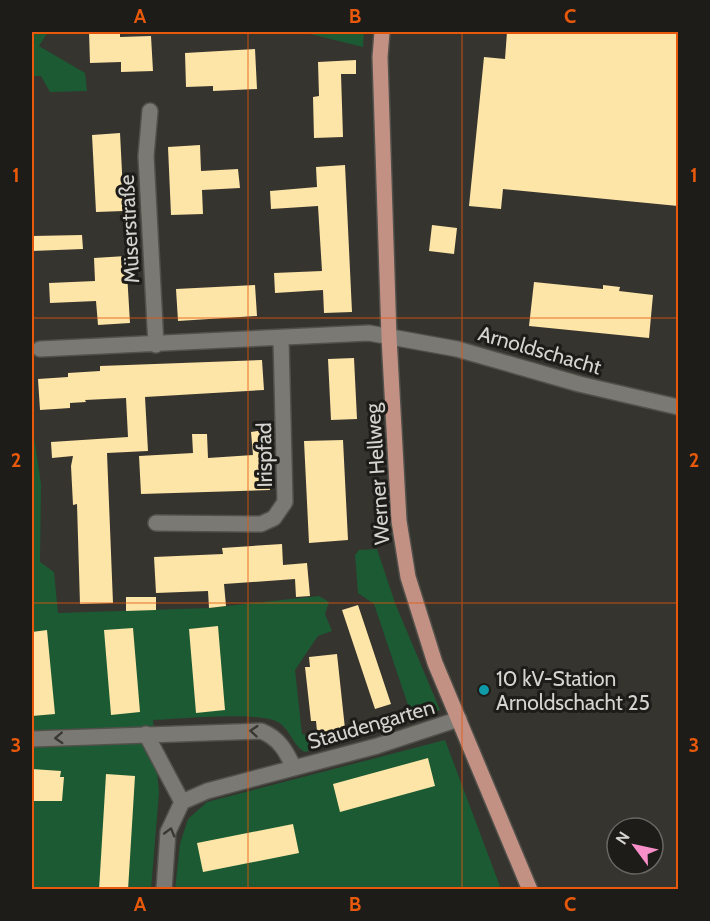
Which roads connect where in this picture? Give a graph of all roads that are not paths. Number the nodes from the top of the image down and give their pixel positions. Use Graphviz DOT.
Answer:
graph roads {
  1 [pos="382,32"];
  2 [pos="150,111"];
  3 [pos="389,337"];
  4 [pos="281,339"];
  5 [pos="156,345"];
  6 [pos="39,349"];
  7 [pos="678,406"];
  8 [pos="156,523"];
  9 [pos="459,719"];
  10 [pos="146,734"];
  11 [pos="32,739"];
  12 [pos="294,768"];
  13 [pos="182,802"];
  14 [pos="164,890"];
  15 [pos="530,890"];
  1 -- 3 [label="main road, Werner Hellweg"];
  2 -- 5 [label="street, Müserstraße"];
  3 -- 4 [label="street"];
  3 -- 7 [label="street, Arnoldschacht"];
  3 -- 9 [label="main road, Werner Hellweg"];
  4 -- 5 [label="street"];
  4 -- 8 [label="street, Irispfad"];
  5 -- 6 [label="street"];
  9 -- 12 [label="street, Staudengarten"];
  9 -- 15 [label="main road, Werner Hellweg"];
  10 -- 11 [label="street, Staudengarten, one-way"];
  12 -- 10 [label="street, Staudengarten, one-way"];
  10 -- 13 [label="street"];
  12 -- 13 [label="street, Staudengarten"];
  14 -- 13 [label="street, one-way"];
}
